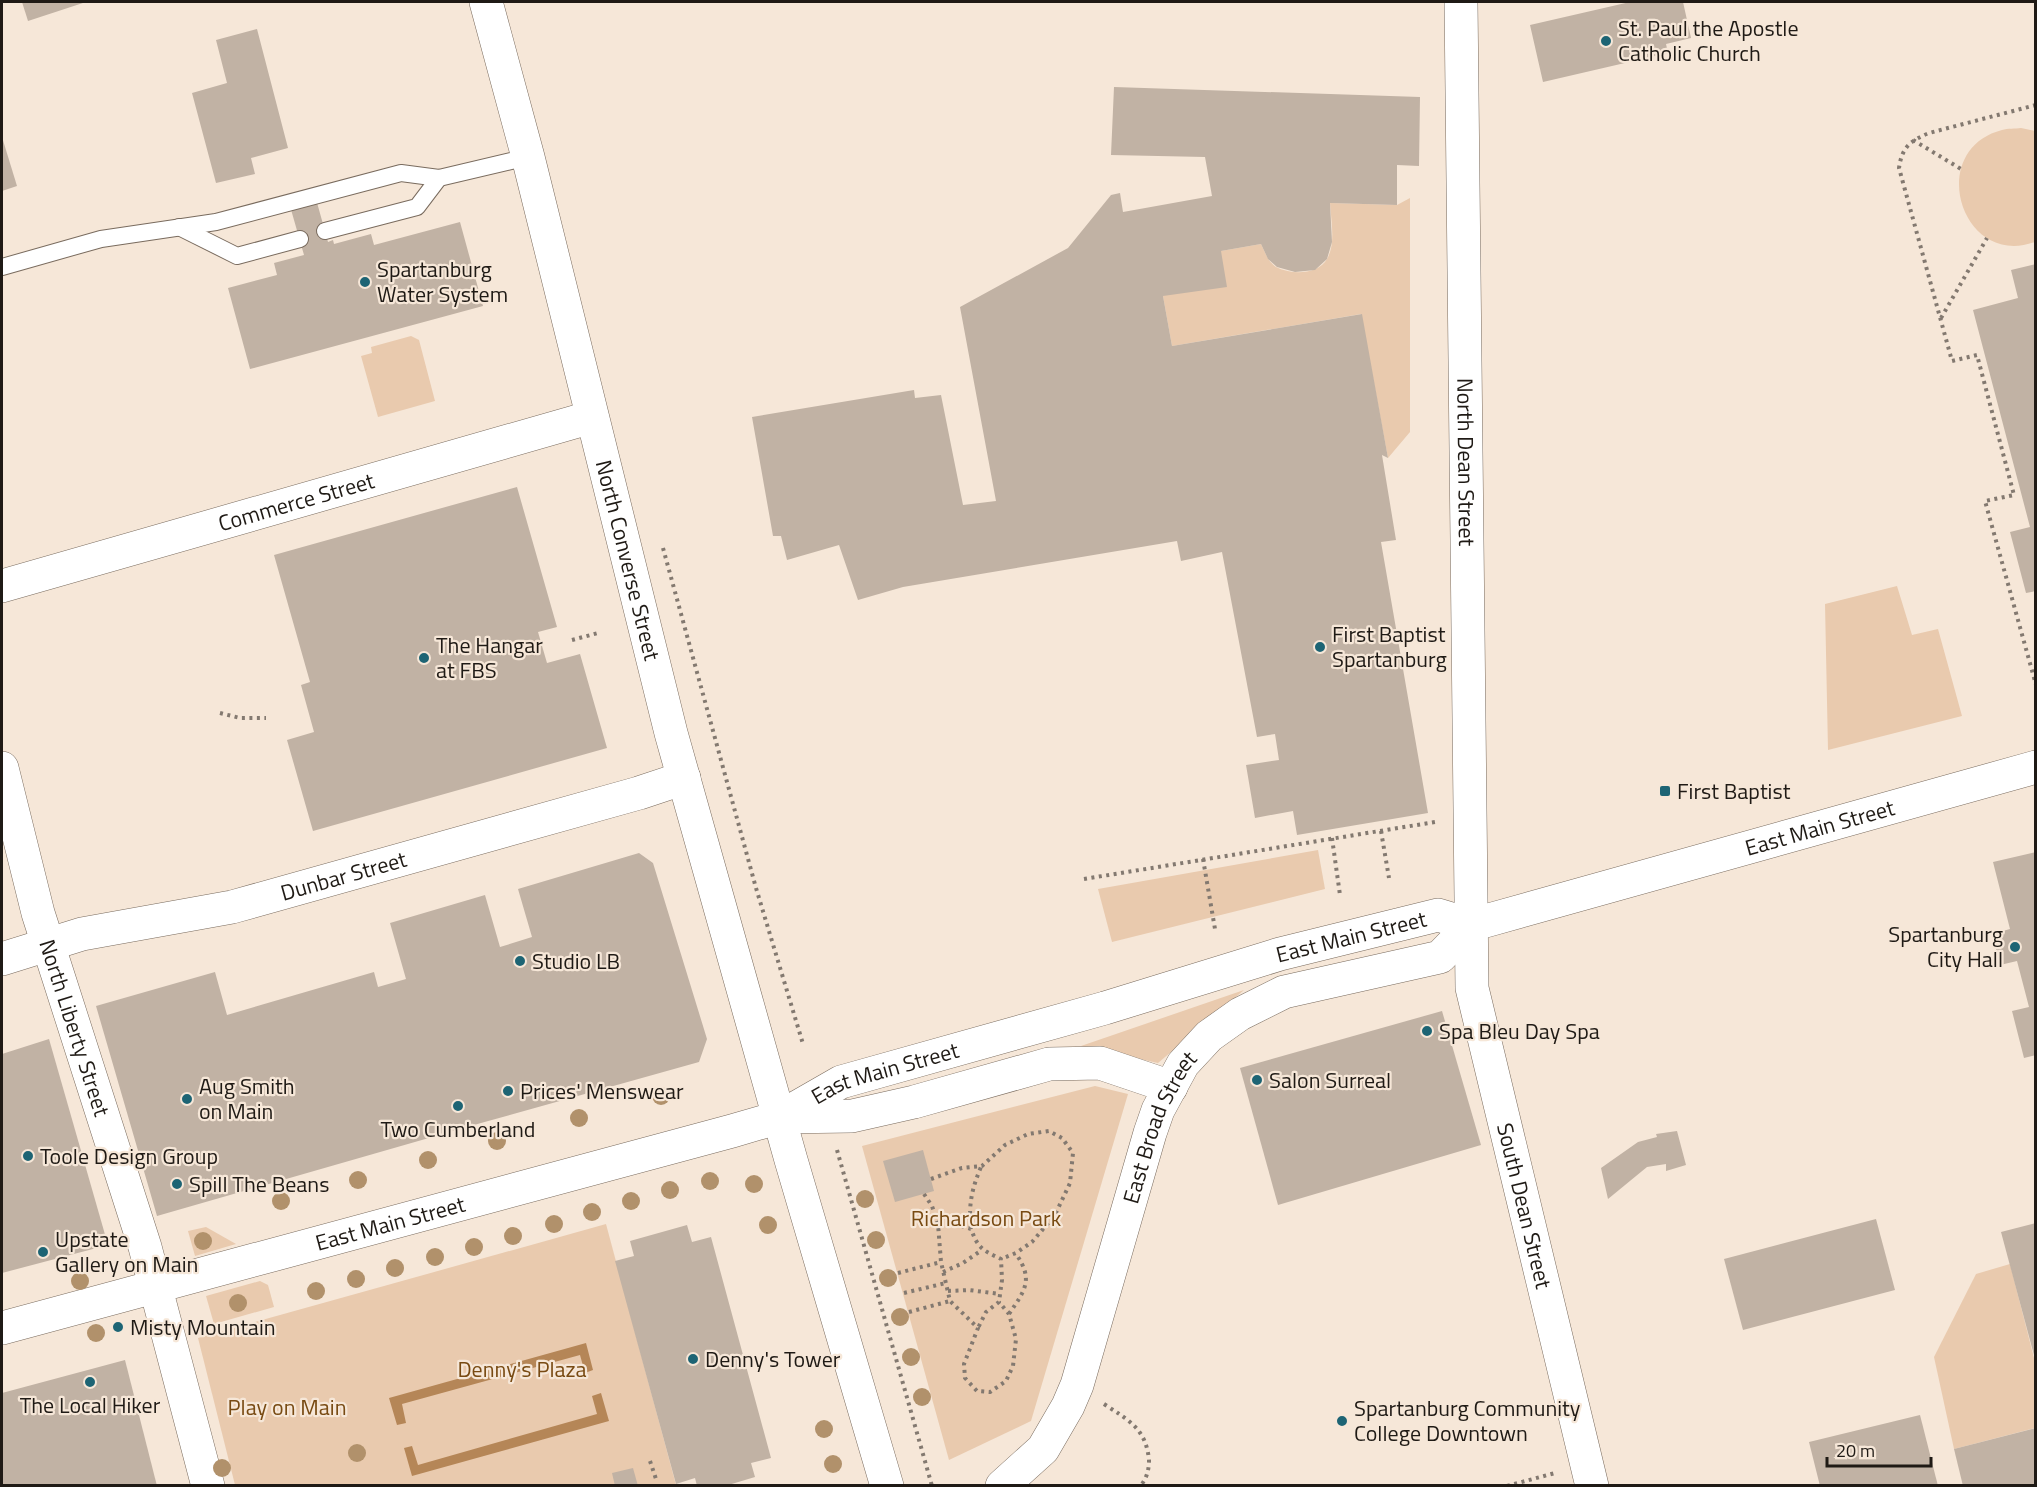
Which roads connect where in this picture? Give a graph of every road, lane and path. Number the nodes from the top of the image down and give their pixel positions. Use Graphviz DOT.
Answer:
graph roads {
  1 [pos="486,2"];
  2 [pos="1461,2"];
  3 [pos="2036,105"];
  4 [pos="1913,140"];
  5 [pos="528,157"];
  6 [pos="1960,168"];
  7 [pos="439,178"];
  8 [pos="179,227"];
  9 [pos="325,231"];
  10 [pos="1987,238"];
  11 [pos="300,239"];
  12 [pos="2,267"];
  13 [pos="1940,319"];
  14 [pos="591,417"];
  15 [pos="662,543"];
  16 [pos="2,586"];
  17 [pos="598,633"];
  18 [pos="572,640"];
  19 [pos="2036,685"];
  20 [pos="220,713"];
  21 [pos="266,718"];
  22 [pos="2036,767"];
  23 [pos="2,768"];
  24 [pos="684,778"];
  25 [pos="1440,822"];
  26 [pos="1381,831"];
  27 [pos="1332,838"];
  28 [pos="1203,860"];
  29 [pos="1389,878"];
  30 [pos="1084,879"];
  31 [pos="1340,895"];
  32 [pos="1471,925"];
  33 [pos="1215,928"];
  34 [pos="48,945"];
  35 [pos="2,959"];
  36 [pos="803,1044"];
  37 [pos="1171,1087"];
  38 [pos="780,1117"];
  39 [pos="837,1150"];
  40 [pos="982,1166"];
  41 [pos="931,1179"];
  42 [pos="924,1194"];
  43 [pos="939,1224"];
  44 [pos="971,1229"];
  45 [pos="982,1250"];
  46 [pos="1016,1253"];
  47 [pos="1000,1259"];
  48 [pos="941,1262"];
  49 [pos="943,1272"];
  50 [pos="898,1273"];
  51 [pos="946,1282"];
  52 [pos="157,1286"];
  53 [pos="948,1291"];
  54 [pos="904,1293"];
  55 [pos="1000,1294"];
  56 [pos="950,1301"];
  57 [pos="999,1302"];
  58 [pos="909,1312"];
  59 [pos="1009,1314"];
  60 [pos="2,1328"];
  61 [pos="978,1328"];
  62 [pos="1098,1401"];
  63 [pos="650,1461"];
  64 [pos="1578,1478"];
  65 [pos="656,1479"];
  66 [pos="208,1485"];
  67 [pos="887,1485"];
  68 [pos="932,1485"];
  69 [pos="1002,1485"];
  70 [pos="1140,1485"];
  71 [pos="1507,1485"];
  1 -- 5 [label="street, North Converse Street"];
  2 -- 32 [label="street, North Dean Street"];
  3 -- 4 [label="path"];
  4 -- 6 [label="path"];
  4 -- 13 [label="path"];
  5 -- 7 [label="lane"];
  5 -- 14 [label="street, North Converse Street"];
  7 -- 8 [label="lane"];
  7 -- 9 [label="lane"];
  8 -- 11 [label="lane"];
  8 -- 12 [label="lane"];
  10 -- 13 [label="path"];
  13 -- 19 [label="path"];
  14 -- 16 [label="street, Commerce Street"];
  14 -- 24 [label="street, North Converse Street"];
  15 -- 36 [label="path"];
  17 -- 18 [label="path"];
  20 -- 21 [label="path"];
  22 -- 32 [label="street, East Main Street"];
  23 -- 34 [label="street, North Liberty Street"];
  24 -- 34 [label="street, Dunbar Street"];
  24 -- 38 [label="street, North Converse Street"];
  25 -- 26 [label="path"];
  26 -- 27 [label="path"];
  26 -- 29 [label="path"];
  27 -- 28 [label="path"];
  27 -- 31 [label="path"];
  28 -- 30 [label="path"];
  28 -- 33 [label="path"];
  32 -- 37 [label="street, East Broad Street"];
  32 -- 38 [label="street, East Main Street"];
  32 -- 64 [label="street, South Dean Street"];
  34 -- 35 [label="street, Dunbar Street"];
  34 -- 52 [label="street, North Liberty Street"];
  37 -- 38 [label="street, East Main Street"];
  37 -- 69 [label="street, East Broad Street"];
  38 -- 52 [label="street, East Main Street"];
  38 -- 67 [label="street, North Converse Street"];
  39 -- 68 [label="path"];
  40 -- 41 [label="path"];
  40 -- 44 [label="path"];
  40 -- 46 [label="path"];
  42 -- 43 [label="path"];
  43 -- 44 [label="path"];
  43 -- 48 [label="path"];
  44 -- 45 [label="path"];
  45 -- 47 [label="path"];
  45 -- 49 [label="path"];
  46 -- 47 [label="path"];
  46 -- 59 [label="path"];
  47 -- 55 [label="path"];
  48 -- 49 [label="path"];
  48 -- 50 [label="path"];
  49 -- 51 [label="path"];
  51 -- 53 [label="path"];
  51 -- 54 [label="path"];
  52 -- 60 [label="street, East Main Street"];
  52 -- 66 [label="street, North Liberty Street"];
  53 -- 55 [label="path"];
  53 -- 56 [label="path"];
  55 -- 57 [label="path"];
  56 -- 58 [label="path"];
  56 -- 61 [label="path"];
  57 -- 59 [label="path"];
  57 -- 61 [label="path"];
  59 -- 61 [label="path"];
  62 -- 70 [label="path"];
  63 -- 65 [label="path"];
  64 -- 71 [label="path"];
}
